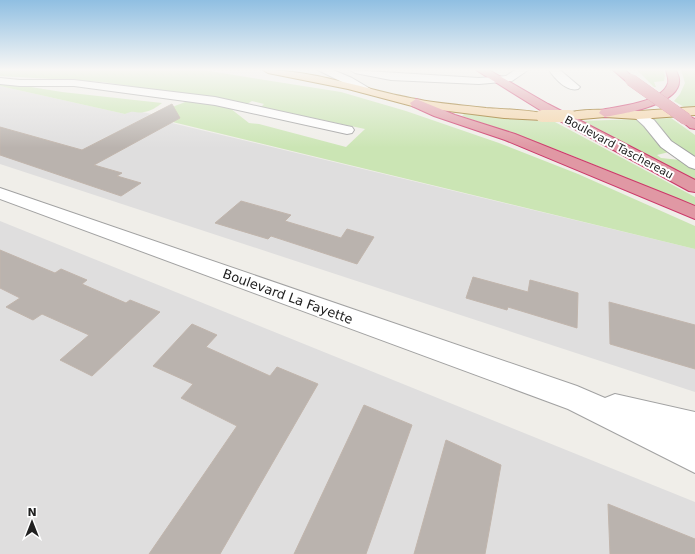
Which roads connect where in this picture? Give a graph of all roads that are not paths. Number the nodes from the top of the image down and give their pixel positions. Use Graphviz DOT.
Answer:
graph roads {
  1 [pos="175,96"];
  2 [pos="387,96"];
  3 [pos="526,96"];
  4 [pos="660,96"];
  5 [pos="661,96"];
  6 [pos="416,103"];
  7 [pos="605,113"];
  8 [pos="638,115"];
  9 [pos="692,118"];
  10 [pos="347,130"];
  11 [pos="695,164"];
  12 [pos="695,187"];
  13 [pos="0,193"];
  14 [pos="695,213"];
  15 [pos="577,399"];
  16 [pos="695,427"];
  17 [pos="695,457"];
  1 -- 10 [label="street"];
  2 -- 6 [label="main road"];
  3 -- 12 [label="highway, Boulevard Taschereau"];
  4 -- 9 [label="highway, bridge"];
  5 -- 7 [label="highway"];
  6 -- 7 [label="main road, bridge"];
  6 -- 14 [label="highway"];
  7 -- 8 [label="main road"];
  8 -- 9 [label="main road"];
  8 -- 11 [label="street"];
  13 -- 15 [label="street, Boulevard La Fayette"];
  15 -- 16 [label="street, Boulevard La Fayette"];
  15 -- 17 [label="street, Boulevard La Fayette"];
}
